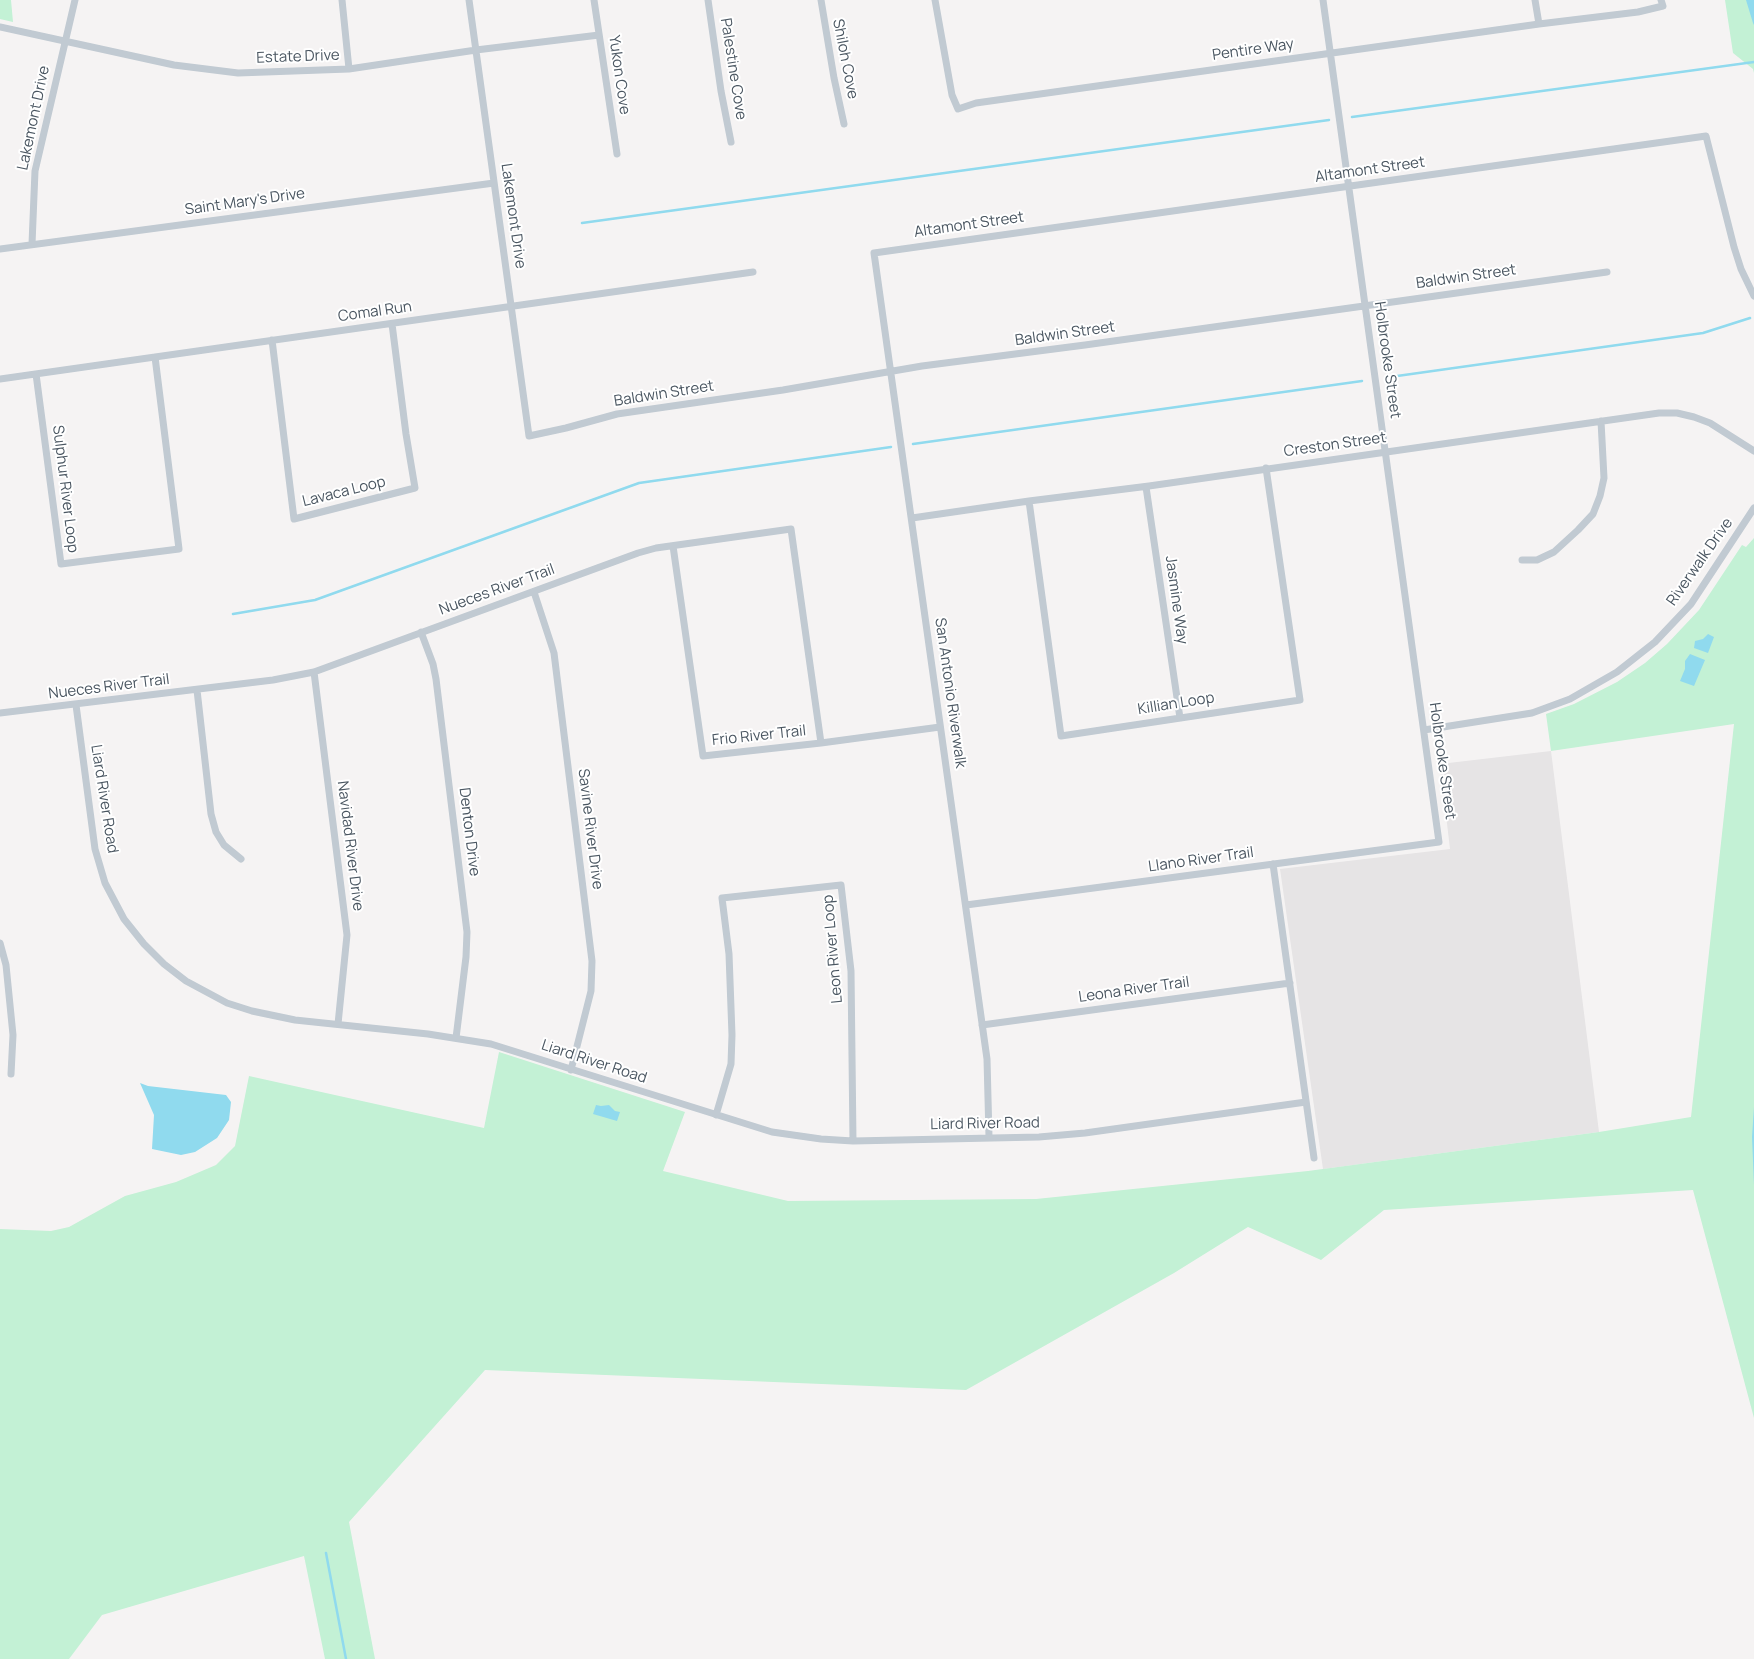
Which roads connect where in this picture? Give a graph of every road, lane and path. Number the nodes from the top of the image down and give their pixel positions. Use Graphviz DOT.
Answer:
graph roads {
  1 [pos="75,0"];
  2 [pos="342,0"];
  3 [pos="470,0"];
  4 [pos="594,0"];
  5 [pos="708,0"];
  6 [pos="821,0"];
  7 [pos="935,0"];
  8 [pos="1323,0"];
  9 [pos="1535,0"];
  10 [pos="1662,3"];
  11 [pos="1539,24"];
  12 [pos="0,27"];
  13 [pos="599,35"];
  14 [pos="64,40"];
  15 [pos="476,50"];
  16 [pos="1330,52"];
  17 [pos="349,69"];
  18 [pos="844,124"];
  19 [pos="732,142"];
  20 [pos="617,154"];
  21 [pos="494,183"];
  22 [pos="1349,186"];
  23 [pos="32,244"];
  24 [pos="0,249"];
  25 [pos="874,253"];
  26 [pos="753,272"];
  27 [pos="1607,272"];
  28 [pos="1754,296"];
  29 [pos="1365,305"];
  30 [pos="512,306"];
  31 [pos="392,324"];
  32 [pos="272,340"];
  33 [pos="155,357"];
  34 [pos="890,371"];
  35 [pos="36,374"];
  36 [pos="0,379"];
  37 [pos="1601,421"];
  38 [pos="530,436"];
  39 [pos="1754,450"];
  40 [pos="1385,451"];
  41 [pos="1266,468"];
  42 [pos="1146,487"];
  43 [pos="1028,501"];
  44 [pos="1754,508"];
  45 [pos="912,518"];
  46 [pos="673,546"];
  47 [pos="1522,560"];
  48 [pos="534,592"];
  49 [pos="421,632"];
  50 [pos="314,672"];
  51 [pos="197,690"];
  52 [pos="76,705"];
  53 [pos="0,713"];
  54 [pos="1180,718"];
  55 [pos="940,727"];
  56 [pos="1424,730"];
  57 [pos="821,743"];
  58 [pos="1439,842"];
  59 [pos="241,859"];
  60 [pos="1273,864"];
  61 [pos="966,905"];
  62 [pos="0,943"];
  63 [pos="1290,983"];
  64 [pos="338,1024"];
  65 [pos="982,1025"];
  66 [pos="456,1038"];
  67 [pos="571,1070"];
  68 [pos="11,1074"];
  69 [pos="1306,1102"];
  70 [pos="716,1115"];
  71 [pos="989,1137"];
  72 [pos="853,1141"];
  73 [pos="1314,1158"];
  1 -- 14 [label="street, Lakemont Drive"];
  2 -- 17 [label="street"];
  3 -- 15 [label="street, Lakemont Drive"];
  4 -- 13 [label="street, Yukon Cove"];
  5 -- 19 [label="street, Palestine Cove"];
  6 -- 18 [label="street, Shiloh Cove"];
  7 -- 16 [label="street, Pentire Way"];
  8 -- 16 [label="street, Holbrooke Street"];
  9 -- 11 [label="street"];
  10 -- 11 [label="street, Pentire Way"];
  11 -- 16 [label="street, Pentire Way"];
  12 -- 14 [label="street, Estate Drive"];
  13 -- 15 [label="street, Estate Drive"];
  13 -- 20 [label="street, Yukon Cove"];
  14 -- 17 [label="street, Estate Drive"];
  14 -- 23 [label="street, Lakemont Drive"];
  15 -- 17 [label="street, Estate Drive"];
  15 -- 21 [label="street, Lakemont Drive"];
  16 -- 22 [label="street, Holbrooke Street"];
  21 -- 23 [label="street, Saint Mary's Drive"];
  21 -- 30 [label="street, Lakemont Drive"];
  22 -- 25 [label="street, Altamont Street"];
  22 -- 28 [label="street, Altamont Street"];
  22 -- 29 [label="street, Holbrooke Street"];
  23 -- 24 [label="street, Saint Mary's Drive"];
  25 -- 34 [label="street, San Antonio Riverwalk"];
  26 -- 30 [label="street, Comal Run"];
  27 -- 29 [label="street, Baldwin Street"];
  29 -- 34 [label="street, Baldwin Street"];
  29 -- 40 [label="street, Holbrooke Street"];
  30 -- 31 [label="street, Comal Run"];
  30 -- 38 [label="street, Lakemont Drive"];
  31 -- 32 [label="street, Comal Run"];
  31 -- 32 [label="street, Lavaca Loop"];
  32 -- 33 [label="street, Comal Run"];
  33 -- 35 [label="street, Comal Run"];
  33 -- 35 [label="street, Sulphur River Loop"];
  34 -- 38 [label="street, Baldwin Street"];
  34 -- 45 [label="street, San Antonio Riverwalk"];
  35 -- 36 [label="street, Comal Run"];
  37 -- 39 [label="street, Creston Street"];
  37 -- 40 [label="street, Creston Street"];
  37 -- 47 [label="street"];
  40 -- 41 [label="street, Creston Street"];
  40 -- 56 [label="street, Holbrooke Street"];
  41 -- 42 [label="street, Creston Street"];
  41 -- 54 [label="street, Killian Loop"];
  42 -- 43 [label="street, Creston Street"];
  42 -- 54 [label="street, Jasmine Way"];
  43 -- 45 [label="street, Creston Street"];
  43 -- 54 [label="street, Killian Loop"];
  44 -- 56 [label="street, Riverwalk Drive"];
  45 -- 55 [label="street, San Antonio Riverwalk"];
  46 -- 48 [label="street, Nueces River Trail"];
  46 -- 57 [label="street, Frio River Trail"];
  46 -- 57 [label="street, Nueces River Trail"];
  48 -- 49 [label="street, Nueces River Trail"];
  48 -- 67 [label="street, Savine River Drive"];
  49 -- 50 [label="street, Nueces River Trail"];
  49 -- 66 [label="street, Denton Drive"];
  50 -- 51 [label="street, Nueces River Trail"];
  50 -- 64 [label="street, Navidad River Drive"];
  51 -- 52 [label="street, Nueces River Trail"];
  51 -- 59 [label="street"];
  52 -- 53 [label="street, Nueces River Trail"];
  52 -- 64 [label="street, Liard River Road"];
  55 -- 57 [label="street, Frio River Trail"];
  55 -- 61 [label="street, San Antonio Riverwalk"];
  56 -- 58 [label="street, Holbrooke Street"];
  58 -- 60 [label="street, Llano River Trail"];
  60 -- 61 [label="street, Llano River Trail"];
  60 -- 63 [label="street"];
  61 -- 65 [label="street, San Antonio Riverwalk"];
  62 -- 68 [label="street"];
  63 -- 65 [label="street, Leona River Trail"];
  63 -- 69 [label="street"];
  64 -- 66 [label="street, Liard River Road"];
  65 -- 71 [label="street, San Antonio Riverwalk"];
  66 -- 67 [label="street, Liard River Road"];
  67 -- 70 [label="street, Liard River Road"];
  69 -- 71 [label="street, Liard River Road"];
  69 -- 73 [label="street"];
  70 -- 72 [label="street, Liard River Road"];
  70 -- 72 [label="street, Leon River Loop"];
  71 -- 72 [label="street, Liard River Road"];
}
